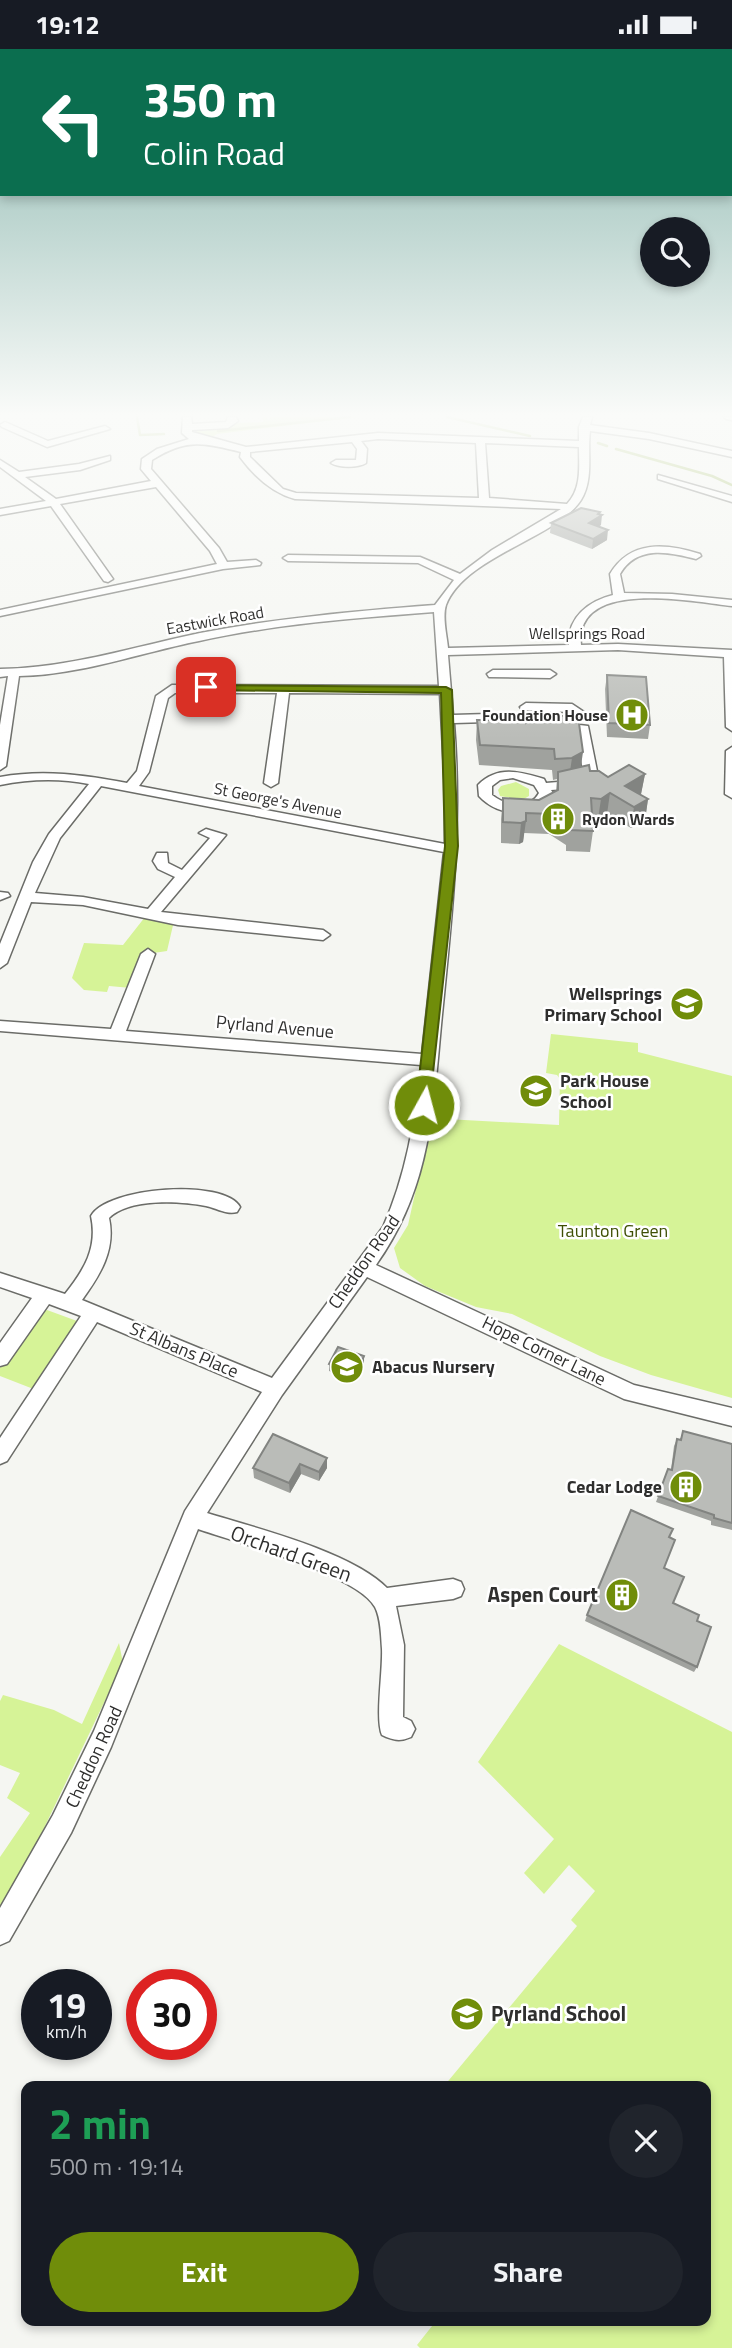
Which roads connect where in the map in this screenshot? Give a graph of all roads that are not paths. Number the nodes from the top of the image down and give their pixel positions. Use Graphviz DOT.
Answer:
graph roads {
  1 [pos="71,524"];
  2 [pos="194,524"];
  3 [pos="542,524"];
  4 [pos="691,552"];
  5 [pos="288,558"];
  6 [pos="256,563"];
  7 [pos="223,566"];
  8 [pos="109,573"];
  9 [pos="462,579"];
  10 [pos="620,597"];
  11 [pos="732,603"];
  12 [pos="439,608"];
  13 [pos="0,613"];
  14 [pos="575,647"];
  15 [pos="441,652"];
  16 [pos="731,653"];
  17 [pos="0,673"];
  18 [pos="14,673"];
  19 [pos="493,674"];
  20 [pos="549,679"];
  21 [pos="284,688"];
  22 [pos="446,690"];
  23 [pos="581,714"];
  24 [pos="449,719"];
  25 [pos="526,723"];
  26 [pos="732,727"];
  27 [pos="732,751"];
  28 [pos="0,766"];
  29 [pos="1,778"];
  30 [pos="98,781"];
  31 [pos="271,783"];
  32 [pos="544,787"];
  33 [pos="130,788"];
  34 [pos="732,794"];
  35 [pos="212,834"];
  36 [pos="451,849"];
  37 [pos="162,856"];
  38 [pos="182,875"];
  39 [pos="25,897"];
  40 [pos="152,914"];
  41 [pos="323,935"];
  42 [pos="148,954"];
  43 [pos="0,963"];
  44 [pos="0,1026"];
  45 [pos="117,1033"];
  46 [pos="430,1060"];
  47 [pos="231,1207"];
  48 [pos="363,1267"];
  49 [pos="0,1280"];
  50 [pos="45,1295"];
  51 [pos="69,1303"];
  52 [pos="93,1313"];
  53 [pos="0,1358"];
  54 [pos="275,1389"];
  55 [pos="732,1417"];
  56 [pos="0,1455"];
  57 [pos="192,1518"];
  58 [pos="453,1589"];
  59 [pos="383,1600"];
  60 [pos="390,1727"];
  61 [pos="0,1932"];
  1 -- 8 [label="street"];
  2 -- 7 [label="street"];
  3 -- 9 [label="street"];
  4 -- 10 [label="street"];
  5 -- 9 [label="street"];
  6 -- 7 [label="street"];
  7 -- 13 [label="street"];
  9 -- 12 [label="street"];
  10 -- 11 [label="street"];
  10 -- 14 [label="street"];
  12 -- 15 [label="street, Cheddon Road"];
  12 -- 18 [label="street, Eastwick Road"];
  14 -- 15 [label="street, Wellsprings Road"];
  14 -- 16 [label="street, Wellsprings Road"];
  15 -- 22 [label="street, Cheddon Road"];
  16 -- 26 [label="street"];
  17 -- 18 [label="street, Eastwick Road"];
  18 -- 28 [label="street"];
  19 -- 20 [label="street"];
  21 -- 22 [label="street"];
  21 -- 31 [label="street"];
  21 -- 33 [label="street"];
  22 -- 24 [label="street, Cheddon Road"];
  23 -- 25 [label="street"];
  24 -- 25 [label="street"];
  24 -- 36 [label="street, Cheddon Road"];
  25 -- 32 [label="street"];
  27 -- 34 [label="street"];
  29 -- 30 [label="street, St George's Avenue"];
  30 -- 33 [label="street, St George's Avenue"];
  30 -- 39 [label="street"];
  33 -- 36 [label="street, St George's Avenue"];
  35 -- 38 [label="street"];
  36 -- 46 [label="street, Cheddon Road"];
  37 -- 38 [label="street"];
  38 -- 40 [label="street"];
  39 -- 40 [label="street"];
  39 -- 43 [label="street"];
  40 -- 41 [label="street"];
  42 -- 45 [label="street"];
  44 -- 45 [label="street, Pyrland Avenue"];
  45 -- 46 [label="street, Pyrland Avenue"];
  46 -- 48 [label="street, Cheddon Road"];
  47 -- 51 [label="street"];
  48 -- 54 [label="street, Cheddon Road"];
  48 -- 55 [label="street, Hope Corner Lane"];
  49 -- 50 [label="street, St Albans Place"];
  50 -- 51 [label="street, St Albans Place"];
  50 -- 53 [label="street"];
  51 -- 52 [label="street, St Albans Place"];
  52 -- 54 [label="street, St Albans Place"];
  52 -- 56 [label="street"];
  54 -- 57 [label="street, Cheddon Road"];
  57 -- 59 [label="street, Orchard Green"];
  57 -- 61 [label="street, Cheddon Road"];
  58 -- 59 [label="street"];
  59 -- 60 [label="street"];
}
